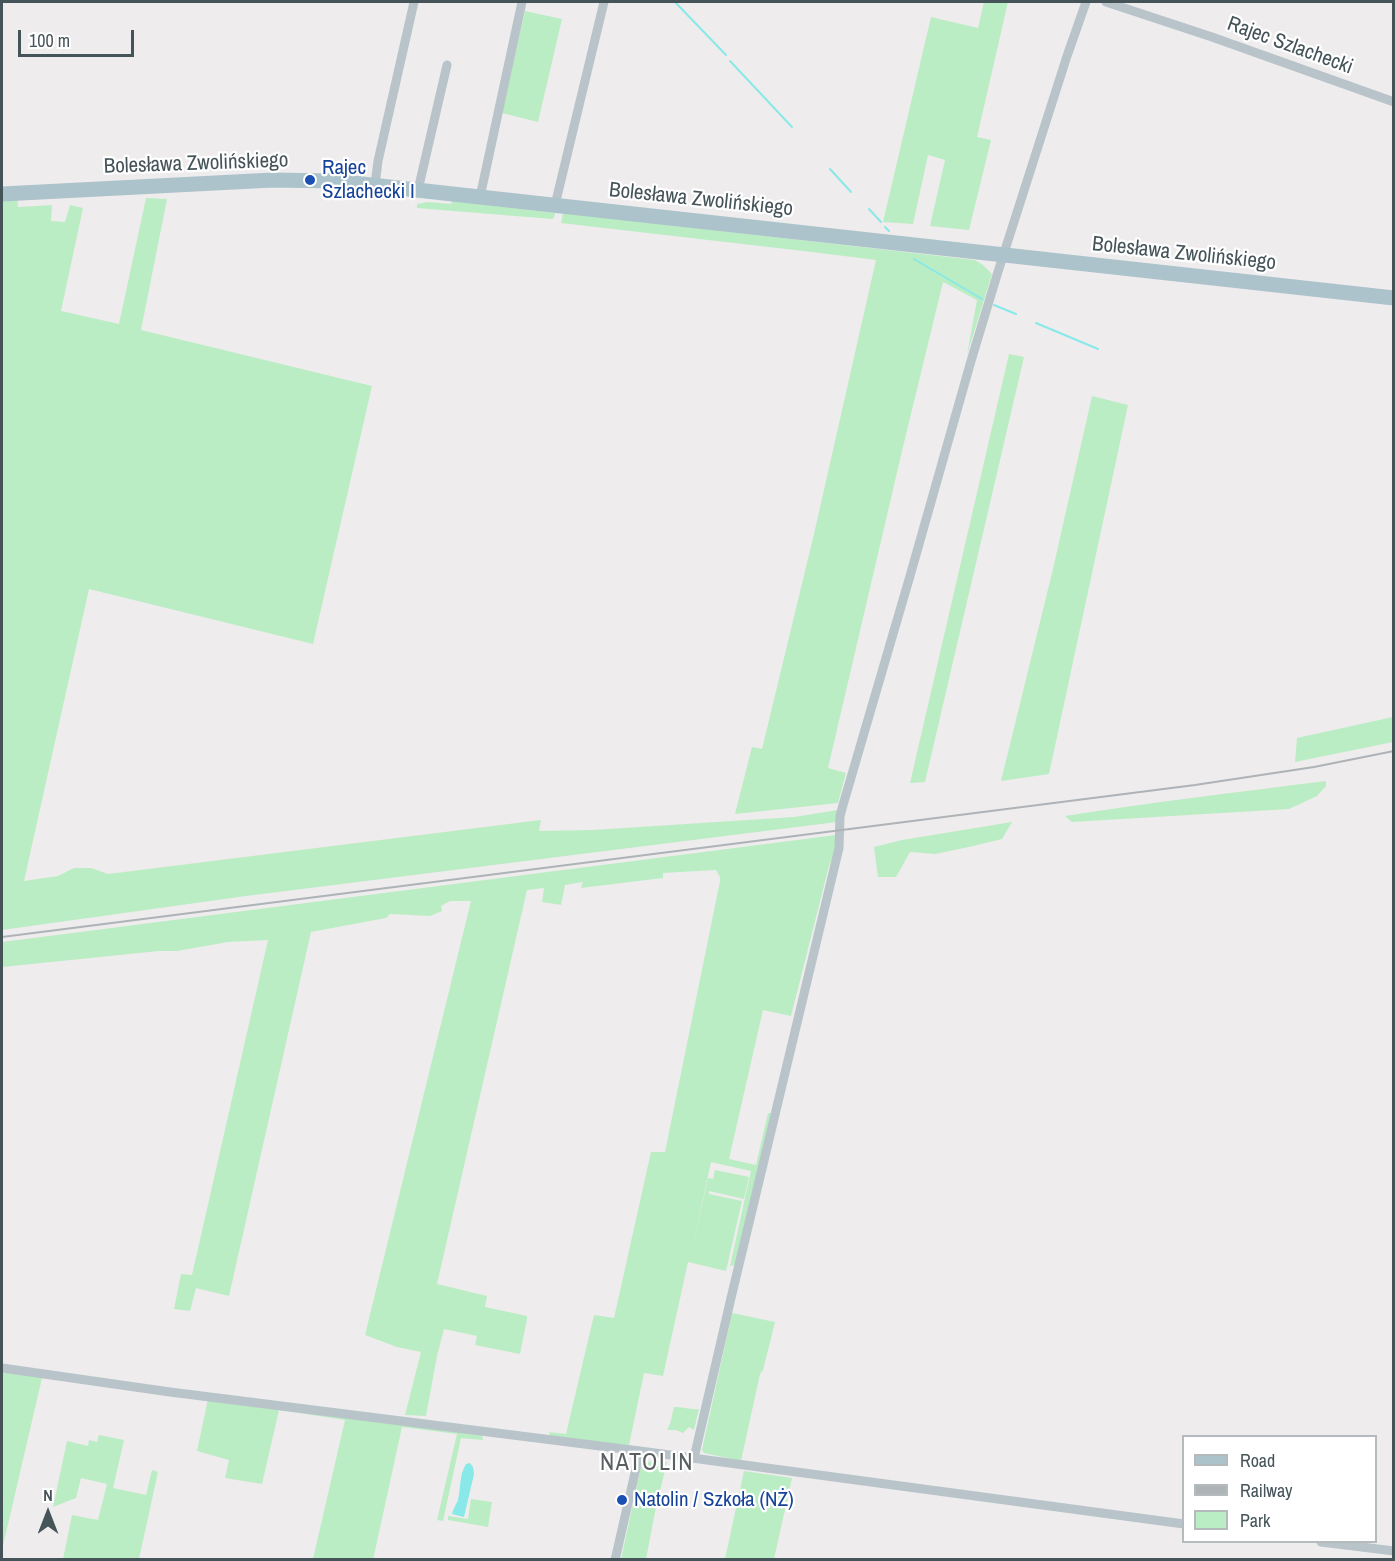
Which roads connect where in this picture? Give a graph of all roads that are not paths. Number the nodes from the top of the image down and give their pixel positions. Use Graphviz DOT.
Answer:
graph roads {
  1 [pos="414,2"];
  2 [pos="522,2"];
  3 [pos="604,2"];
  4 [pos="1086,2"];
  5 [pos="1106,2"];
  6 [pos="447,65"];
  7 [pos="1394,102"];
  8 [pos="375,185"];
  9 [pos="418,190"];
  10 [pos="2,194"];
  11 [pos="480,196"];
  12 [pos="555,205"];
  13 [pos="1004,255"];
  14 [pos="1394,298"];
  15 [pos="2,1368"];
  16 [pos="640,1451"];
  17 [pos="694,1458"];
  18 [pos="1182,1524"];
  19 [pos="1329,1543"];
  20 [pos="1394,1551"];
  21 [pos="615,1560"];
  1 -- 8 [label="street"];
  2 -- 11 [label="street"];
  3 -- 12 [label="street"];
  4 -- 13 [label="street"];
  5 -- 7 [label="street, Rajec Szlachecki"];
  6 -- 9 [label="street"];
  8 -- 9 [label="main road, Bolesława Zwolińskiego"];
  8 -- 10 [label="main road, Bolesława Zwolińskiego"];
  9 -- 11 [label="main road, Bolesława Zwolińskiego"];
  11 -- 12 [label="main road, Bolesława Zwolińskiego"];
  12 -- 13 [label="main road, Bolesława Zwolińskiego"];
  13 -- 14 [label="main road, Bolesława Zwolińskiego"];
  13 -- 17 [label="street"];
  15 -- 16 [label="street"];
  16 -- 17 [label="street"];
  16 -- 21 [label="street"];
  17 -- 18 [label="street"];
  19 -- 20 [label="street"];
}
